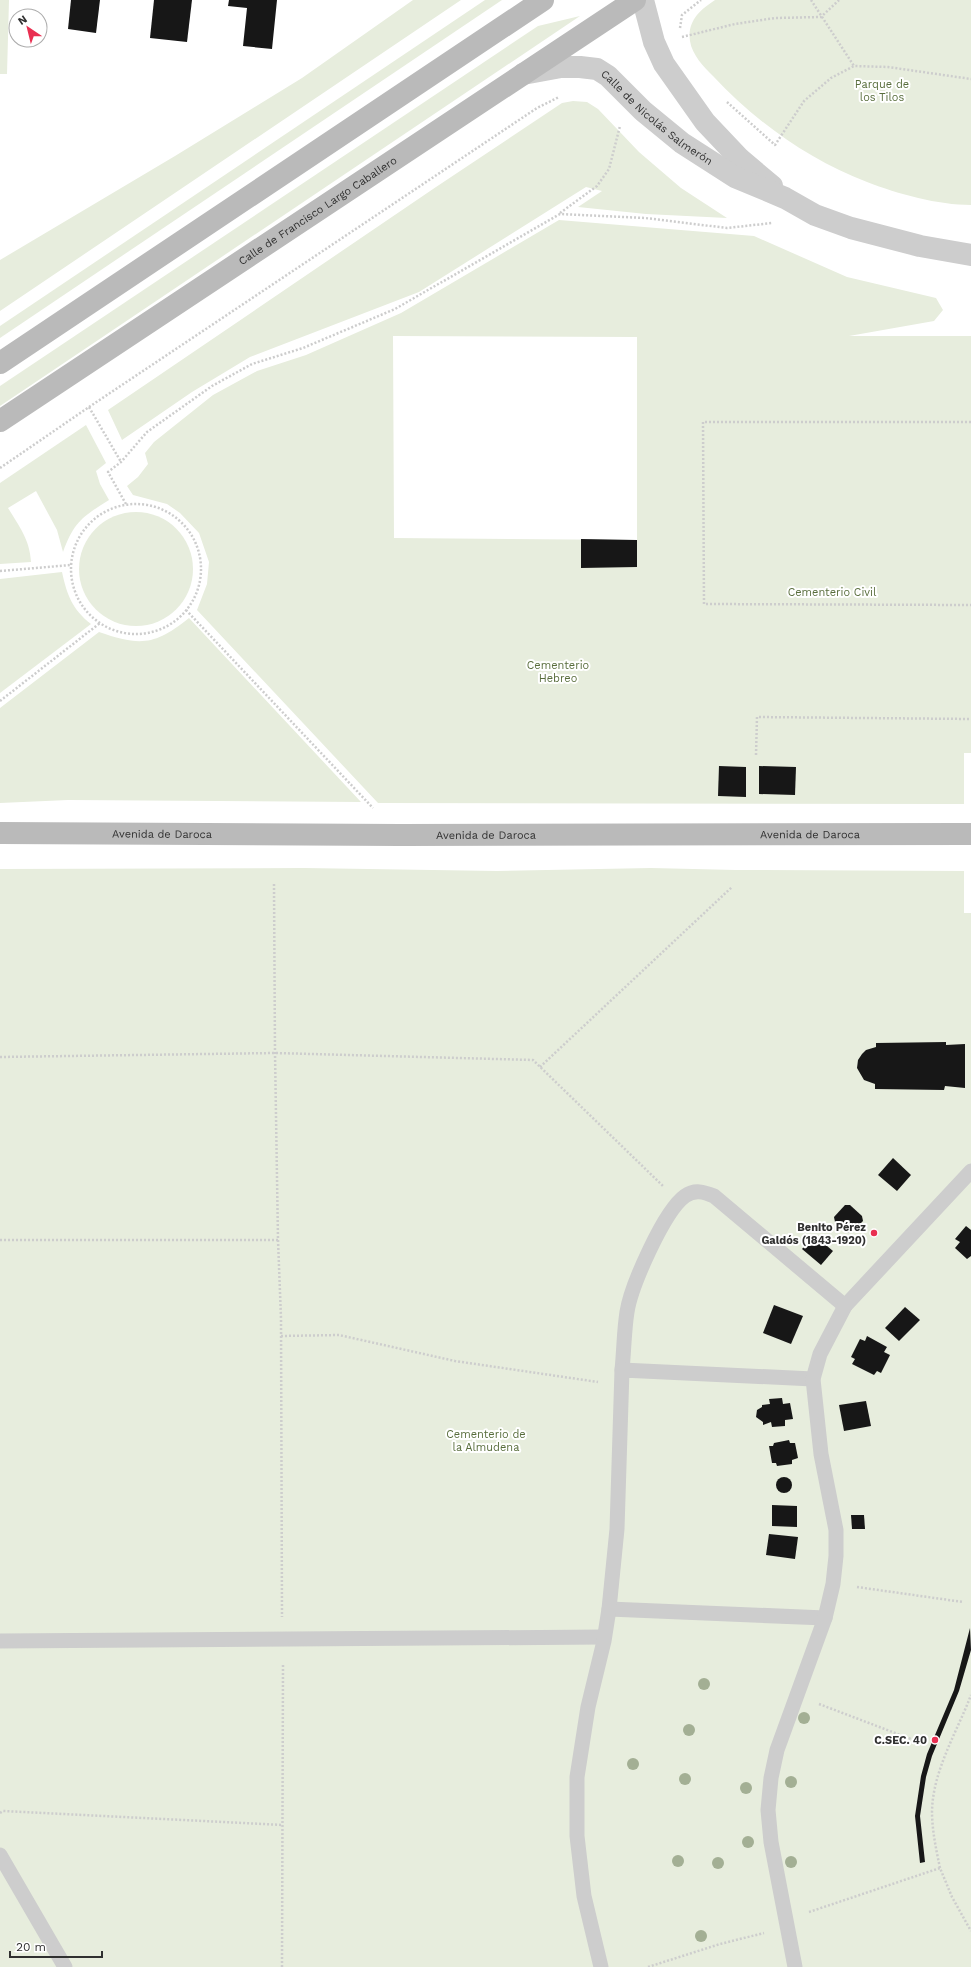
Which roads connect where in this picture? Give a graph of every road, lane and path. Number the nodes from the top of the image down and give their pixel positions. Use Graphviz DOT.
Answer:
graph roads {
  1 [pos="543,0"];
  2 [pos="635,0"];
  3 [pos="643,0"];
  4 [pos="701,0"];
  5 [pos="811,0"];
  6 [pos="681,43"];
  7 [pos="854,66"];
  8 [pos="521,74"];
  9 [pos="971,79"];
  10 [pos="562,95"];
  11 [pos="723,99"];
  12 [pos="785,198"];
  13 [pos="774,223"];
  14 [pos="971,255"];
  15 [pos="0,363"];
  16 [pos="89,407"];
  17 [pos="0,421"];
  18 [pos="971,422"];
  19 [pos="121,462"];
  20 [pos="0,468"];
  21 [pos="126,504"];
  22 [pos="71,565"];
  23 [pos="0,571"];
  24 [pos="971,605"];
  25 [pos="186,610"];
  26 [pos="100,624"];
  27 [pos="0,701"];
  28 [pos="971,719"];
  29 [pos="756,755"];
  30 [pos="374,809"];
  31 [pos="0,833"];
  32 [pos="971,834"];
  33 [pos="274,884"];
  34 [pos="732,887"];
  35 [pos="274,1053"];
  36 [pos="0,1057"];
  37 [pos="540,1067"];
  38 [pos="971,1171"];
  39 [pos="680,1202"];
  40 [pos="0,1240"];
  41 [pos="278,1240"];
  42 [pos="845,1306"];
  43 [pos="281,1336"];
  44 [pos="622,1370"];
  45 [pos="813,1379"];
  46 [pos="622,1385"];
  47 [pos="833,1584"];
  48 [pos="963,1602"];
  49 [pos="609,1609"];
  50 [pos="825,1618"];
  51 [pos="604,1637"];
  52 [pos="282,1640"];
  53 [pos="0,1641"];
  54 [pos="796,1695"];
  55 [pos="971,1695"];
  56 [pos="924,1744"];
  57 [pos="0,1813"];
  58 [pos="283,1825"];
  59 [pos="0,1855"];
  60 [pos="940,1868"];
  61 [pos="786,1923"];
  62 [pos="971,1931"];
  63 [pos="65,1967"];
  64 [pos="282,1967"];
  65 [pos="601,1967"];
  66 [pos="648,1967"];
  67 [pos="795,1967"];
  1 -- 15 [label="main road"];
  2 -- 8 [label="main road, Calle de Francisco Largo Caballero"];
  3 -- 12 [label="street, Calle de Nicolás Salmerón"];
  4 -- 6 [label="path"];
  5 -- 7 [label="path"];
  7 -- 9 [label="path"];
  7 -- 11 [label="path"];
  8 -- 12 [label="street, Calle de Nicolás Salmerón"];
  8 -- 17 [label="main road, Calle de Francisco Largo Caballero"];
  10 -- 16 [label="path"];
  12 -- 14 [label="street, Calle de Nicolás Salmerón"];
  13 -- 19 [label="path"];
  16 -- 19 [label="path"];
  16 -- 20 [label="path"];
  18 -- 24 [label="path"];
  19 -- 21 [label="path"];
  21 -- 22 [label="path"];
  21 -- 25 [label="path"];
  22 -- 23 [label="path"];
  22 -- 26 [label="path"];
  25 -- 26 [label="path"];
  25 -- 30 [label="path"];
  26 -- 27 [label="path"];
  28 -- 29 [label="path"];
  31 -- 32 [label="main road, Avenida de Daroca"];
  33 -- 35 [label="path"];
  34 -- 37 [label="path"];
  35 -- 36 [label="path"];
  35 -- 37 [label="path"];
  35 -- 41 [label="path"];
  37 -- 39 [label="path"];
  38 -- 42 [label="lane"];
  39 -- 42 [label="lane"];
  39 -- 44 [label="lane"];
  40 -- 41 [label="path"];
  41 -- 43 [label="path"];
  42 -- 45 [label="lane"];
  43 -- 46 [label="path"];
  43 -- 52 [label="path"];
  44 -- 45 [label="lane"];
  44 -- 46 [label="lane"];
  45 -- 47 [label="lane"];
  46 -- 49 [label="lane"];
  47 -- 48 [label="path"];
  47 -- 50 [label="lane"];
  49 -- 50 [label="lane"];
  49 -- 51 [label="lane"];
  50 -- 54 [label="lane"];
  51 -- 52 [label="lane"];
  51 -- 65 [label="lane"];
  52 -- 53 [label="lane"];
  52 -- 58 [label="path"];
  54 -- 56 [label="path"];
  54 -- 61 [label="lane"];
  55 -- 60 [label="path"];
  57 -- 58 [label="path"];
  58 -- 64 [label="path"];
  59 -- 63 [label="lane"];
  60 -- 61 [label="path"];
  60 -- 62 [label="path"];
  61 -- 66 [label="path"];
  61 -- 67 [label="lane"];
}
